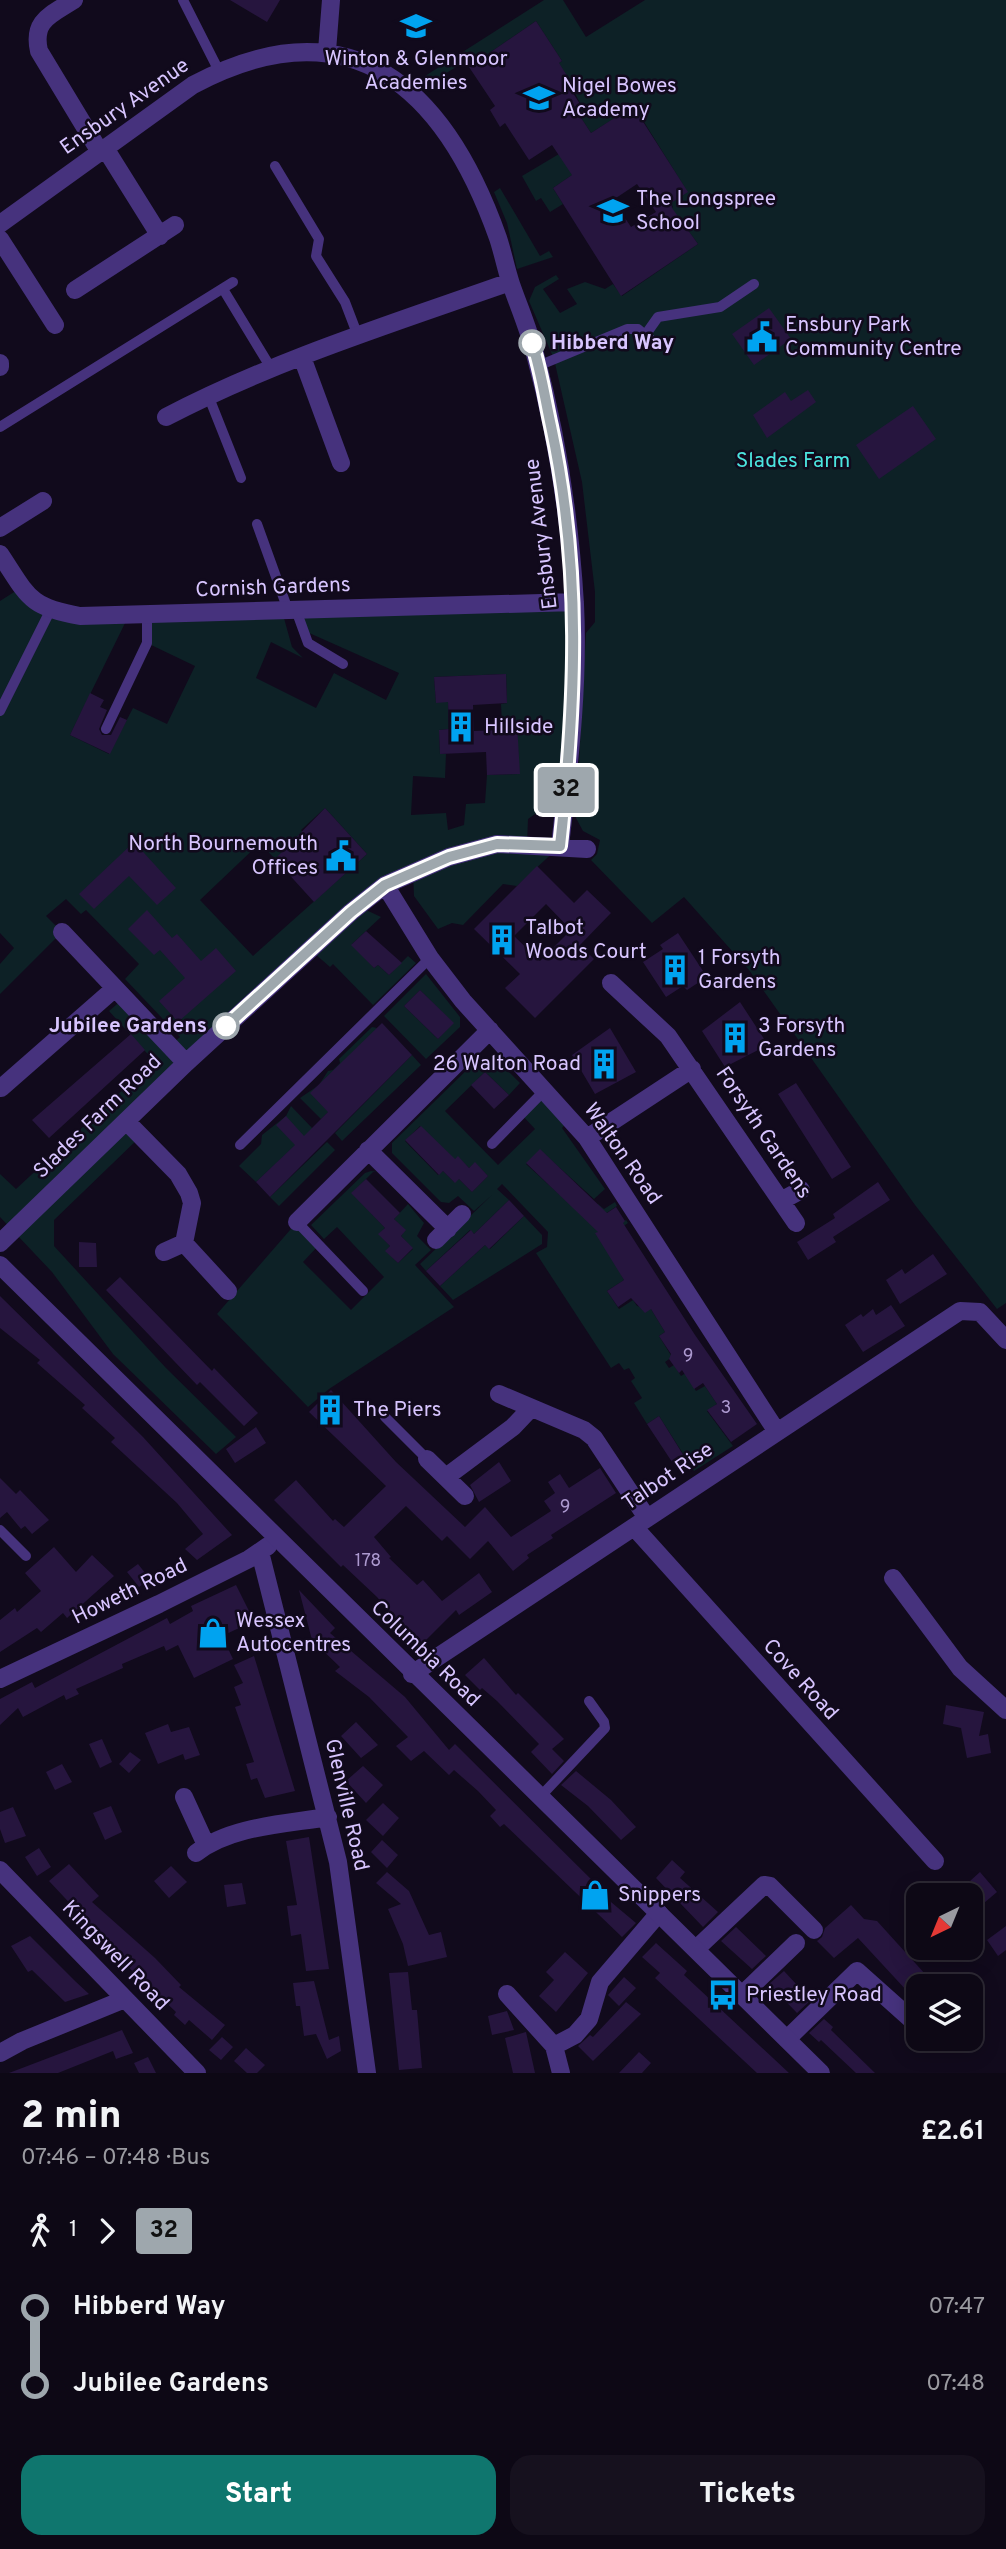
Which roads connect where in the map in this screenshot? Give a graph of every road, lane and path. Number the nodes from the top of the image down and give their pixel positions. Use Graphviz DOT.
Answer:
graph roads {
  1 [pos="74,0"];
  2 [pos="183,0"];
  3 [pos="331,0"];
  4 [pos="327,51"];
  5 [pos="219,71"];
  6 [pos="102,150"];
  7 [pos="275,166"];
  8 [pos="3,216"];
  9 [pos="0,239"];
  10 [pos="233,282"];
  11 [pos="510,282"];
  12 [pos="754,284"];
  13 [pos="223,289"];
  14 [pos="75,290"];
  15 [pos="55,325"];
  16 [pos="646,334"];
  17 [pos="358,336"];
  18 [pos="655,343"];
  19 [pos="302,357"];
  20 [pos="538,366"];
  21 [pos="271,368"];
  22 [pos="208,395"];
  23 [pos="166,417"];
  24 [pos="0,427"];
  25 [pos="341,463"];
  26 [pos="241,478"];
  27 [pos="43,501"];
  28 [pos="257,524"];
  29 [pos="0,528"];
  30 [pos="0,554"];
  31 [pos="575,603"];
  32 [pos="292,610"];
  33 [pos="50,611"];
  34 [pos="147,614"];
  35 [pos="343,664"];
  36 [pos="0,711"];
  37 [pos="106,729"];
  38 [pos="560,846"];
  39 [pos="587,849"];
  40 [pos="385,885"];
  41 [pos="62,932"];
  42 [pos="430,958"];
  43 [pos="611,983"];
  44 [pos="114,989"];
  45 [pos="490,1030"];
  46 [pos="186,1063"];
  47 [pos="692,1069"];
  48 [pos="2,1088"];
  49 [pos="545,1090"];
  50 [pos="126,1121"];
  51 [pos="587,1138"];
  52 [pos="492,1144"];
  53 [pos="240,1145"];
  54 [pos="368,1150"];
  55 [pos="801,1190"];
  56 [pos="781,1201"];
  57 [pos="462,1214"];
  58 [pos="297,1222"];
  59 [pos="796,1223"];
  60 [pos="0,1243"];
  61 [pos="184,1243"];
  62 [pos="164,1252"];
  63 [pos="0,1265"];
  64 [pos="228,1291"];
  65 [pos="363,1291"];
  66 [pos="1006,1340"];
  67 [pos="499,1394"];
  68 [pos="531,1408"];
  69 [pos="385,1417"];
  70 [pos="777,1432"];
  71 [pos="427,1459"];
  72 [pos="446,1477"];
  73 [pos="465,1496"];
  74 [pos="640,1523"];
  75 [pos="0,1530"];
  76 [pos="276,1539"];
  77 [pos="260,1552"];
  78 [pos="26,1556"];
  79 [pos="893,1578"];
  80 [pos="412,1674"];
  81 [pos="0,1679"];
  82 [pos="589,1701"];
  83 [pos="1006,1710"];
  84 [pos="184,1797"];
  85 [pos="540,1797"];
  86 [pos="328,1817"];
  87 [pos="935,1861"];
  88 [pos="0,1870"];
  89 [pos="659,1913"];
  90 [pos="814,1930"];
  91 [pos="796,1943"];
  92 [pos="696,1949"];
  93 [pos="507,1994"];
  94 [pos="742,1995"];
  95 [pos="125,1998"];
  96 [pos="906,2015"];
  97 [pos="787,2039"];
  98 [pos="554,2046"];
  99 [pos="0,2053"];
  100 [pos="197,2073"];
  101 [pos="367,2073"];
  102 [pos="561,2073"];
  103 [pos="821,2073"];
  1 -- 6 [label="street"];
  2 -- 5 [label="lane"];
  3 -- 4 [label="street"];
  4 -- 5 [label="street, Ensbury Avenue"];
  4 -- 11 [label="street, Ensbury Avenue"];
  5 -- 6 [label="street, Ensbury Avenue"];
  6 -- 8 [label="street, Ensbury Avenue"];
  6 -- 14 [label="street"];
  7 -- 17 [label="lane"];
  9 -- 15 [label="street"];
  10 -- 13 [label="lane"];
  11 -- 17 [label="street"];
  11 -- 20 [label="street, Ensbury Avenue"];
  12 -- 16 [label="lane"];
  13 -- 21 [label="lane"];
  13 -- 24 [label="lane"];
  16 -- 18 [label="lane"];
  16 -- 20 [label="lane"];
  17 -- 19 [label="street"];
  19 -- 21 [label="street"];
  19 -- 25 [label="street"];
  20 -- 31 [label="street, Ensbury Avenue"];
  21 -- 22 [label="street"];
  22 -- 23 [label="street"];
  22 -- 26 [label="lane"];
  27 -- 29 [label="street"];
  28 -- 32 [label="lane"];
  30 -- 33 [label="street"];
  31 -- 32 [label="street, Cornish Gardens"];
  31 -- 38 [label="street, Ensbury Avenue"];
  32 -- 34 [label="street, Cornish Gardens"];
  32 -- 35 [label="lane"];
  33 -- 34 [label="street, Cornish Gardens"];
  33 -- 36 [label="lane"];
  34 -- 37 [label="lane"];
  38 -- 39 [label="street, Slades Farm Road"];
  38 -- 40 [label="street, Slades Farm Road"];
  40 -- 42 [label="street, Walton Road"];
  40 -- 46 [label="street, Slades Farm Road"];
  41 -- 44 [label="street"];
  42 -- 45 [label="street, Walton Road"];
  42 -- 53 [label="lane"];
  43 -- 47 [label="street, Forsyth Gardens"];
  44 -- 46 [label="street"];
  44 -- 48 [label="street"];
  45 -- 49 [label="street, Walton Road"];
  45 -- 54 [label="street"];
  46 -- 50 [label="street, Slades Farm Road"];
  47 -- 51 [label="street, Forsyth Gardens"];
  47 -- 56 [label="street, Forsyth Gardens"];
  49 -- 51 [label="street, Walton Road"];
  49 -- 52 [label="lane"];
  50 -- 60 [label="street, Slades Farm Road"];
  50 -- 61 [label="street"];
  51 -- 70 [label="street, Walton Road"];
  54 -- 57 [label="street"];
  54 -- 58 [label="street"];
  55 -- 56 [label="street"];
  56 -- 59 [label="street, Forsyth Gardens"];
  58 -- 65 [label="lane"];
  61 -- 62 [label="street"];
  61 -- 64 [label="street"];
  63 -- 76 [label="street, Columbia Road"];
  66 -- 70 [label="street, Talbot Rise"];
  67 -- 68 [label="street, Cove Road"];
  68 -- 72 [label="street"];
  68 -- 74 [label="street, Cove Road"];
  69 -- 71 [label="lane"];
  70 -- 74 [label="street, Talbot Rise"];
  71 -- 72 [label="street"];
  72 -- 73 [label="street"];
  74 -- 80 [label="street, Talbot Rise"];
  74 -- 87 [label="street, Cove Road"];
  75 -- 78 [label="lane"];
  76 -- 77 [label="street, Howeth Road"];
  76 -- 80 [label="street, Columbia Road"];
  77 -- 81 [label="street, Howeth Road"];
  77 -- 86 [label="street, Glenville Road"];
  79 -- 83 [label="street"];
  80 -- 85 [label="street, Columbia Road"];
  82 -- 85 [label="lane"];
  84 -- 86 [label="street"];
  85 -- 89 [label="street, Columbia Road"];
  86 -- 101 [label="street, Glenville Road"];
  88 -- 95 [label="street, Kingswell Road"];
  89 -- 92 [label="street, Columbia Road"];
  89 -- 98 [label="street"];
  90 -- 92 [label="street"];
  91 -- 94 [label="street"];
  92 -- 94 [label="street, Columbia Road"];
  93 -- 98 [label="street"];
  94 -- 97 [label="street, Columbia Road"];
  95 -- 99 [label="street"];
  95 -- 100 [label="street, Kingswell Road"];
  96 -- 97 [label="street"];
  97 -- 103 [label="street, Columbia Road"];
  98 -- 102 [label="street"];
}
